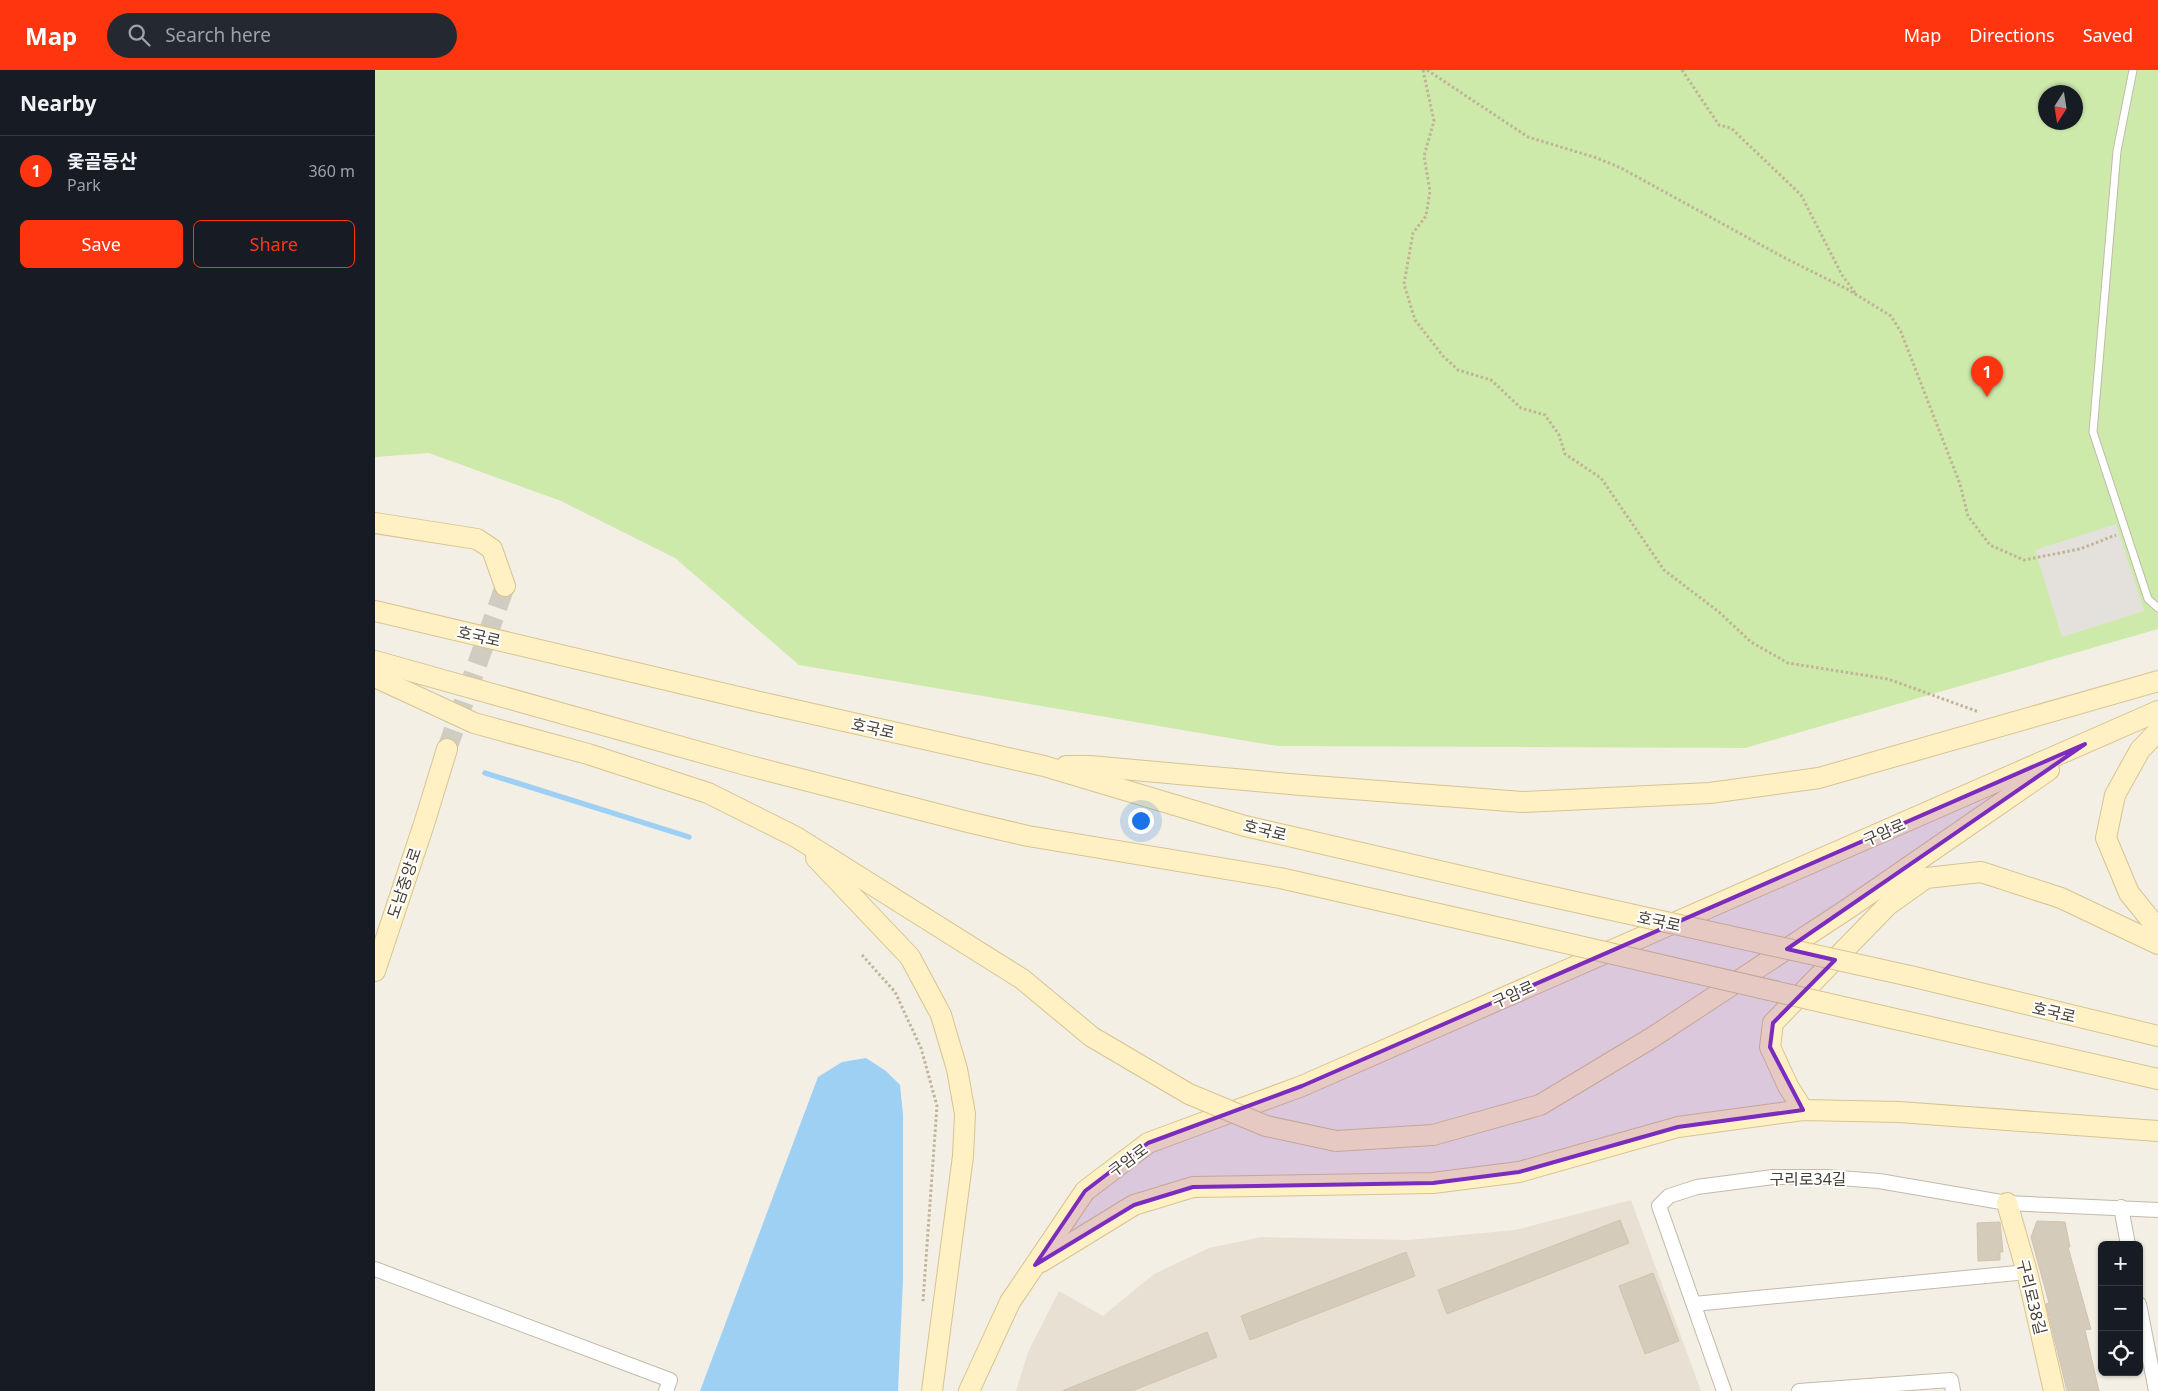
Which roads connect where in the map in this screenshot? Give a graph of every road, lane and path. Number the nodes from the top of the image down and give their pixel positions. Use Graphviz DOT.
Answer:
graph roads {
  1 [pos="1423,70"];
  2 [pos="1427,70"];
  3 [pos="1682,70"];
  4 [pos="2133,70"];
  5 [pos="1859,296"];
  6 [pos="375,523"];
  7 [pos="2126,531"];
  8 [pos="505,586"];
  9 [pos="2158,608"];
  10 [pos="375,611"];
  11 [pos="375,661"];
  12 [pos="375,677"];
  13 [pos="2158,681"];
  14 [pos="2158,711"];
  15 [pos="1980,713"];
  16 [pos="2158,731"];
  17 [pos="2085,744"];
  18 [pos="447,748"];
  19 [pos="1044,766"];
  20 [pos="796,837"];
  21 [pos="2158,928"];
  22 [pos="2158,944"];
  23 [pos="862,954"];
  24 [pos="375,971"];
  25 [pos="2158,1036"];
  26 [pos="2158,1079"];
  27 [pos="1803,1110"];
  28 [pos="2158,1131"];
  29 [pos="2007,1203"];
  30 [pos="2121,1207"];
  31 [pos="2158,1210"];
  32 [pos="2127,1241"];
  33 [pos="1035,1265"];
  34 [pos="375,1269"];
  35 [pos="2027,1272"];
  36 [pos="923,1302"];
  37 [pos="1695,1304"];
  38 [pos="2143,1324"];
  39 [pos="972,1390"];
  40 [pos="666,1391"];
  41 [pos="931,1391"];
  42 [pos="1724,1391"];
  43 [pos="1799,1391"];
  44 [pos="1953,1391"];
  45 [pos="2054,1391"];
  46 [pos="2156,1391"];
  1 -- 15 [label="path"];
  2 -- 5 [label="path"];
  3 -- 5 [label="path"];
  4 -- 7 [label="lane"];
  5 -- 7 [label="path"];
  6 -- 8 [label="main road"];
  7 -- 9 [label="lane"];
  10 -- 19 [label="main road, 호국로"];
  11 -- 26 [label="main road, bridge"];
  12 -- 20 [label="main road"];
  13 -- 19 [label="main road"];
  14 -- 17 [label="main road, 구암로"];
  16 -- 21 [label="main road"];
  17 -- 20 [label="main road, bridge"];
  17 -- 33 [label="main road, 구암로"];
  18 -- 24 [label="main road, 도남중앙로"];
  19 -- 25 [label="main road, 호국로, bridge"];
  20 -- 41 [label="main road"];
  22 -- 27 [label="main road"];
  23 -- 36 [label="path"];
  27 -- 28 [label="main road"];
  27 -- 33 [label="main road"];
  29 -- 30 [label="street, 구리로34길"];
  29 -- 35 [label="main road, 구리로38길"];
  29 -- 37 [label="street, 구리로34길"];
  30 -- 31 [label="street, 구리로34길"];
  30 -- 32 [label="street"];
  33 -- 39 [label="main road, 구암로"];
  34 -- 40 [label="street"];
  35 -- 37 [label="street"];
  35 -- 45 [label="main road, 구리로38길"];
  37 -- 42 [label="street, 구리로34길"];
  38 -- 46 [label="street"];
  43 -- 44 [label="street"];
}
